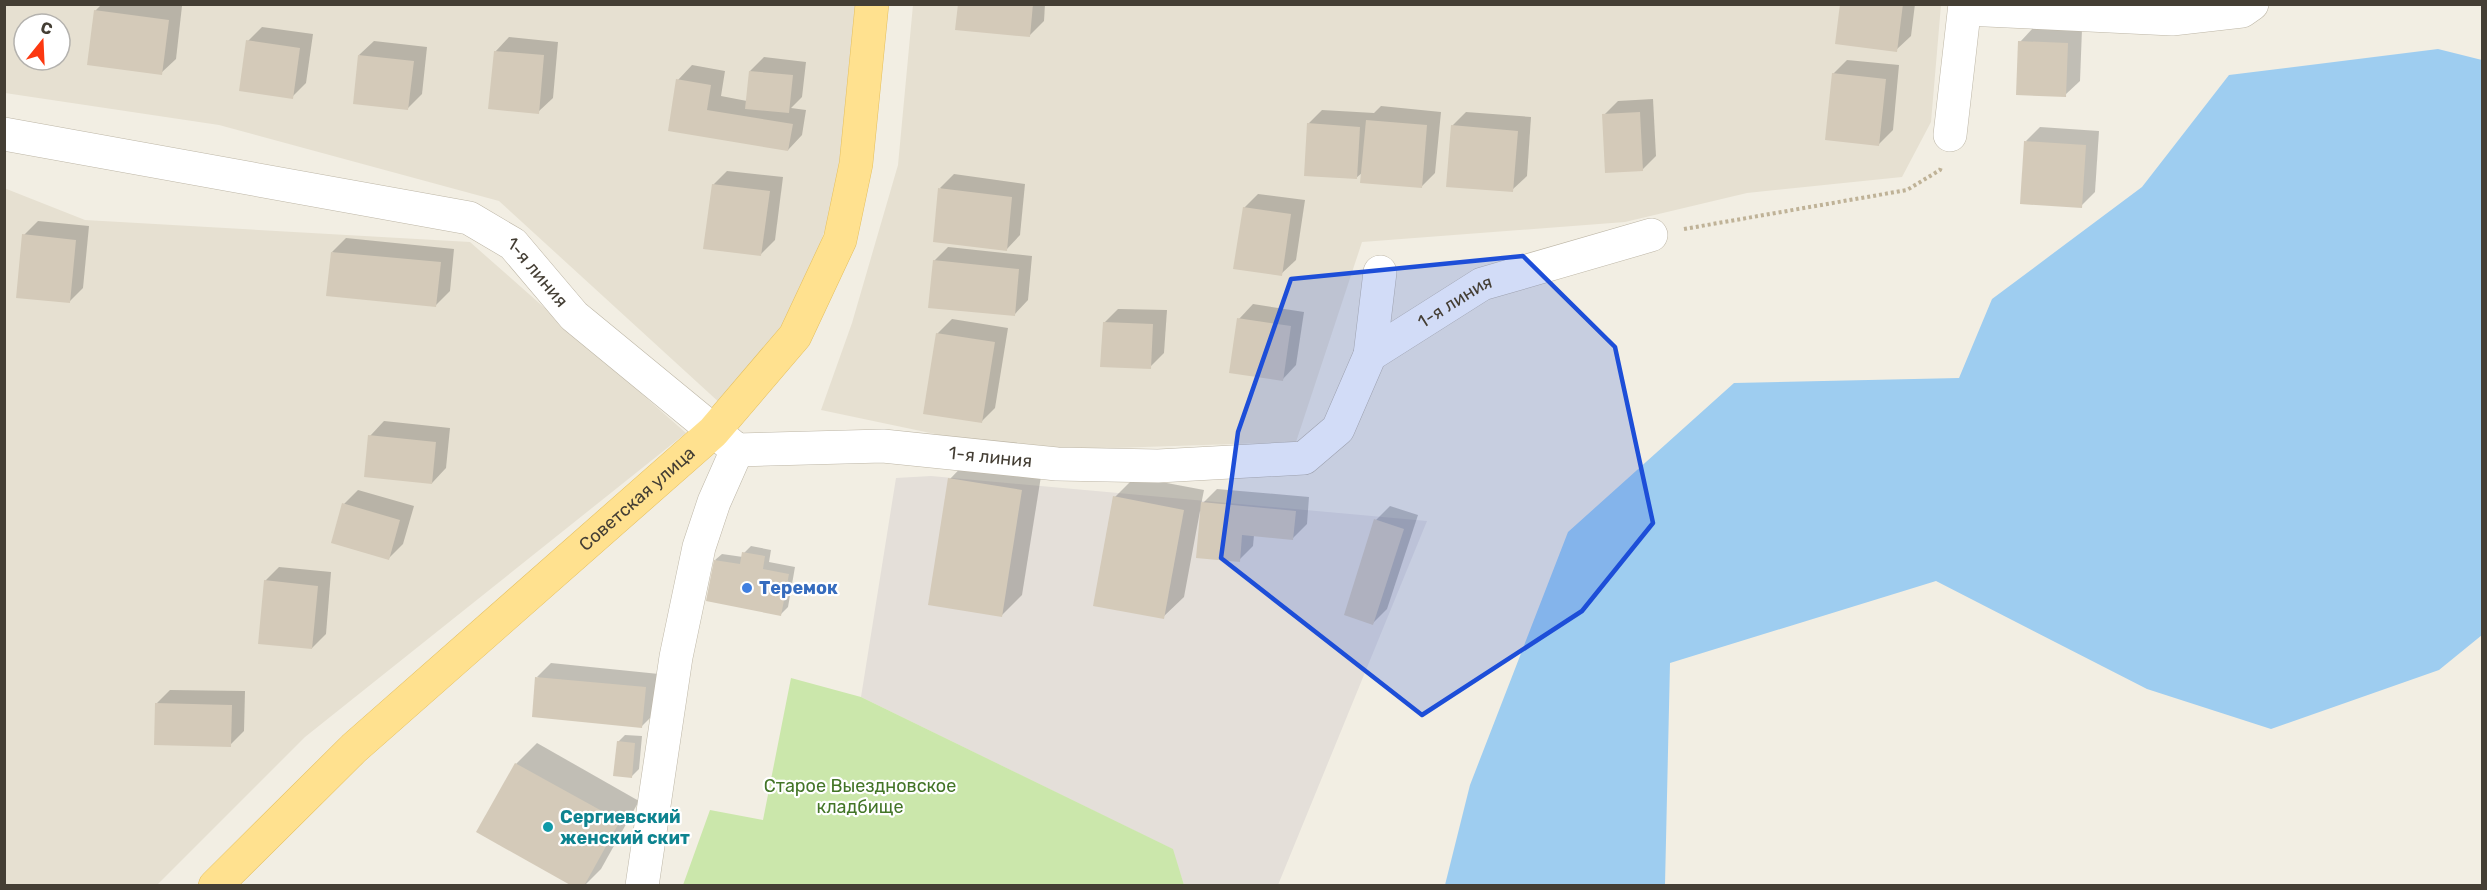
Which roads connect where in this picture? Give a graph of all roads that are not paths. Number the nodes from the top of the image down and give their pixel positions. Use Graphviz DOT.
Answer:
graph roads {
  1 [pos="872,4"];
  2 [pos="2252,4"];
  3 [pos="1965,7"];
  4 [pos="4,134"];
  5 [pos="1950,135"];
  6 [pos="1651,235"];
  7 [pos="1380,272"];
  8 [pos="1370,355"];
  9 [pos="725,441"];
  10 [pos="215,885"];
  11 [pos="642,885"];
  1 -- 9 [label="main road, Советская улица"];
  2 -- 3 [label="street"];
  3 -- 5 [label="street"];
  4 -- 9 [label="street, 1-я линия"];
  6 -- 8 [label="street, 1-я линия"];
  7 -- 8 [label="street"];
  8 -- 9 [label="street, 1-я линия"];
  9 -- 10 [label="main road, Советская улица"];
  9 -- 11 [label="street"];
}
